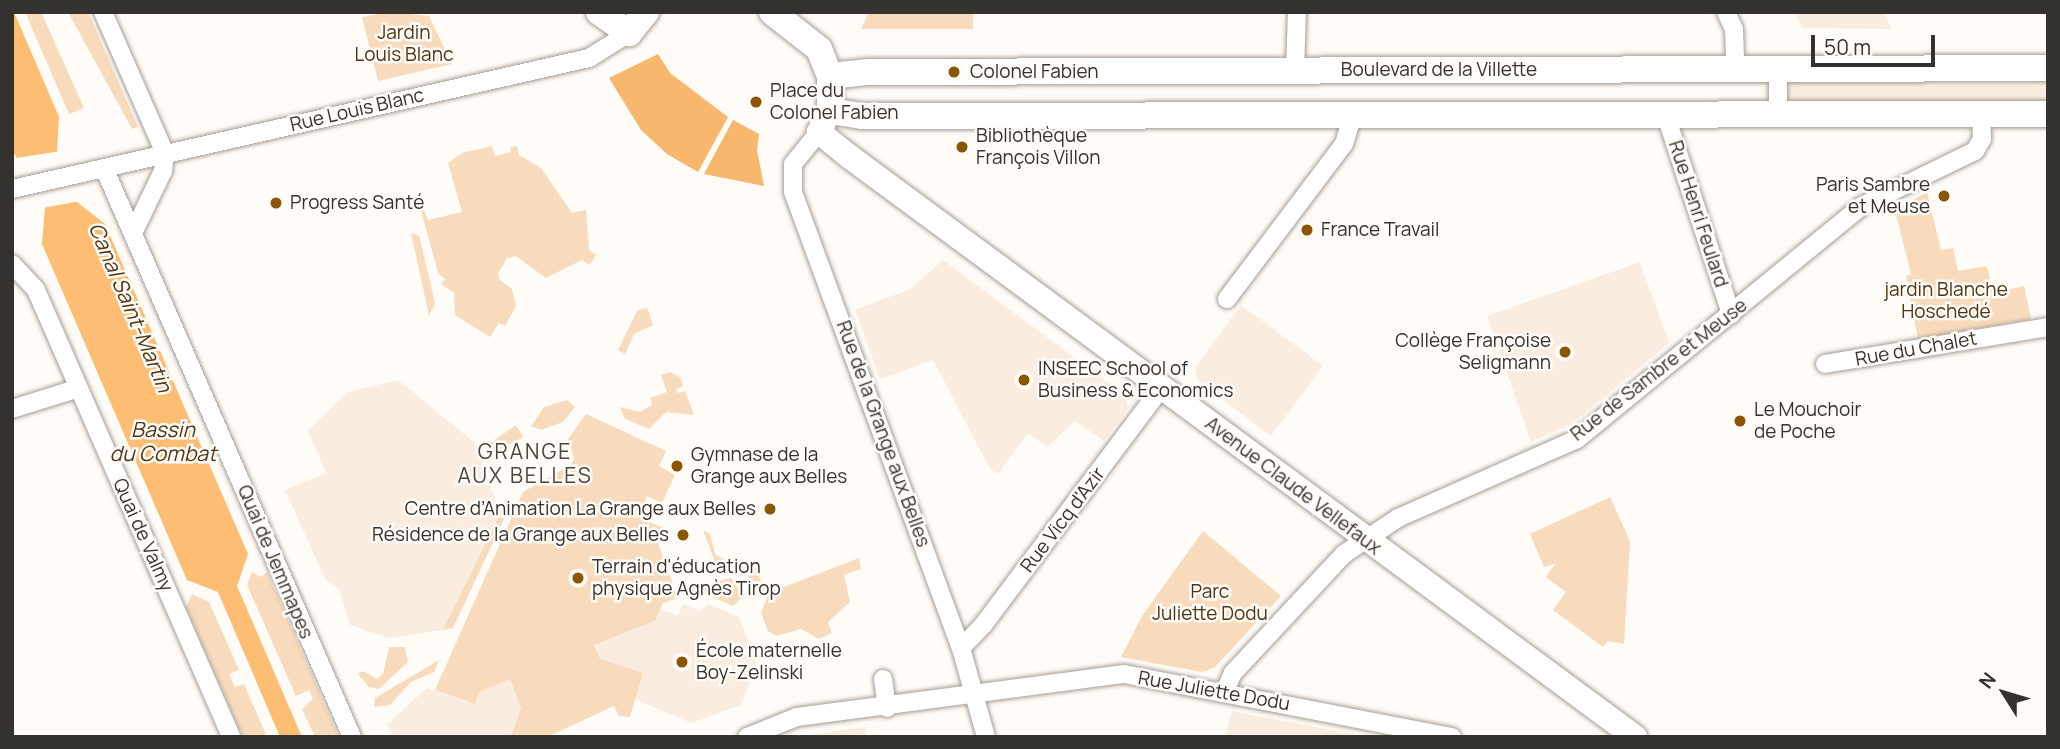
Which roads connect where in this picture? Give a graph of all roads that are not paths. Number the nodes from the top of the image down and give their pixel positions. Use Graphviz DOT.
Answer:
graph roads {
  1 [pos="103,12"];
  2 [pos="599,12"];
  3 [pos="646,12"];
  4 [pos="1297,12"];
  5 [pos="1726,12"];
  6 [pos="779,14"];
  7 [pos="629,33"];
  8 [pos="1735,67"];
  9 [pos="1778,68"];
  10 [pos="2048,68"];
  11 [pos="1295,71"];
  12 [pos="830,76"];
  13 [pos="1665,113"];
  14 [pos="1778,113"];
  15 [pos="1353,114"];
  16 [pos="2048,114"];
  17 [pos="1982,115"];
  18 [pos="821,127"];
  19 [pos="165,153"];
  20 [pos="105,170"];
  21 [pos="17,188"];
  22 [pos="134,232"];
  23 [pos="12,264"];
  24 [pos="1227,299"];
  25 [pos="1731,314"];
  26 [pos="2048,327"];
  27 [pos="1825,364"];
  28 [pos="79,388"];
  29 [pos="1161,388"];
  30 [pos="12,408"];
  31 [pos="1365,540"];
  32 [pos="961,648"];
  33 [pos="883,679"];
  34 [pos="1224,693"];
  35 [pos="974,695"];
  36 [pos="887,708"];
  37 [pos="1629,735"];
  38 [pos="231,737"];
  39 [pos="352,737"];
  40 [pos="747,737"];
  41 [pos="986,737"];
  42 [pos="1452,737"];
  1 -- 19 [label="street"];
  2 -- 7 [label="main road"];
  3 -- 7 [label="main road"];
  4 -- 11 [label="street"];
  5 -- 8 [label="street"];
  6 -- 12 [label="main road"];
  7 -- 19 [label="street, Rue Louis Blanc"];
  8 -- 9 [label="main road, Boulevard de la Villette"];
  8 -- 11 [label="main road, Boulevard de la Villette"];
  9 -- 10 [label="main road, Boulevard de la Villette"];
  9 -- 14 [label="street"];
  11 -- 12 [label="main road, Boulevard de la Villette"];
  12 -- 18 [label="main road"];
  13 -- 14 [label="main road"];
  13 -- 15 [label="main road"];
  13 -- 25 [label="street, Rue Henri Feulard"];
  14 -- 17 [label="main road"];
  15 -- 18 [label="main road"];
  15 -- 24 [label="street"];
  16 -- 17 [label="main road"];
  17 -- 25 [label="street, Rue de Sambre et Meuse"];
  18 -- 29 [label="street, Avenue Claude Vellefaux"];
  18 -- 32 [label="street, Rue de la Grange aux Belles"];
  19 -- 20 [label="street, Rue Louis Blanc"];
  19 -- 22 [label="street"];
  20 -- 21 [label="street, Rue Louis Blanc"];
  20 -- 22 [label="street, Quai de Jemmapes"];
  22 -- 39 [label="street, Quai de Jemmapes"];
  23 -- 28 [label="street, Quai de Valmy"];
  25 -- 31 [label="street, Rue de Sambre et Meuse"];
  26 -- 27 [label="street, Rue du Chalet"];
  28 -- 30 [label="street"];
  28 -- 38 [label="street, Quai de Valmy"];
  29 -- 31 [label="street, Avenue Claude Vellefaux"];
  29 -- 32 [label="street, Rue Vicq d'Azir"];
  31 -- 34 [label="street, Rue de Sambre et Meuse"];
  31 -- 37 [label="street, Avenue Claude Vellefaux"];
  32 -- 35 [label="street, Rue de la Grange aux Belles"];
  33 -- 36 [label="street"];
  34 -- 35 [label="street, Rue Juliette Dodu"];
  34 -- 42 [label="street, Rue Juliette Dodu"];
  35 -- 36 [label="street, Rue Juliette Dodu"];
  35 -- 41 [label="street, Rue de la Grange aux Belles"];
  36 -- 40 [label="street, Rue Juliette Dodu"];
}
